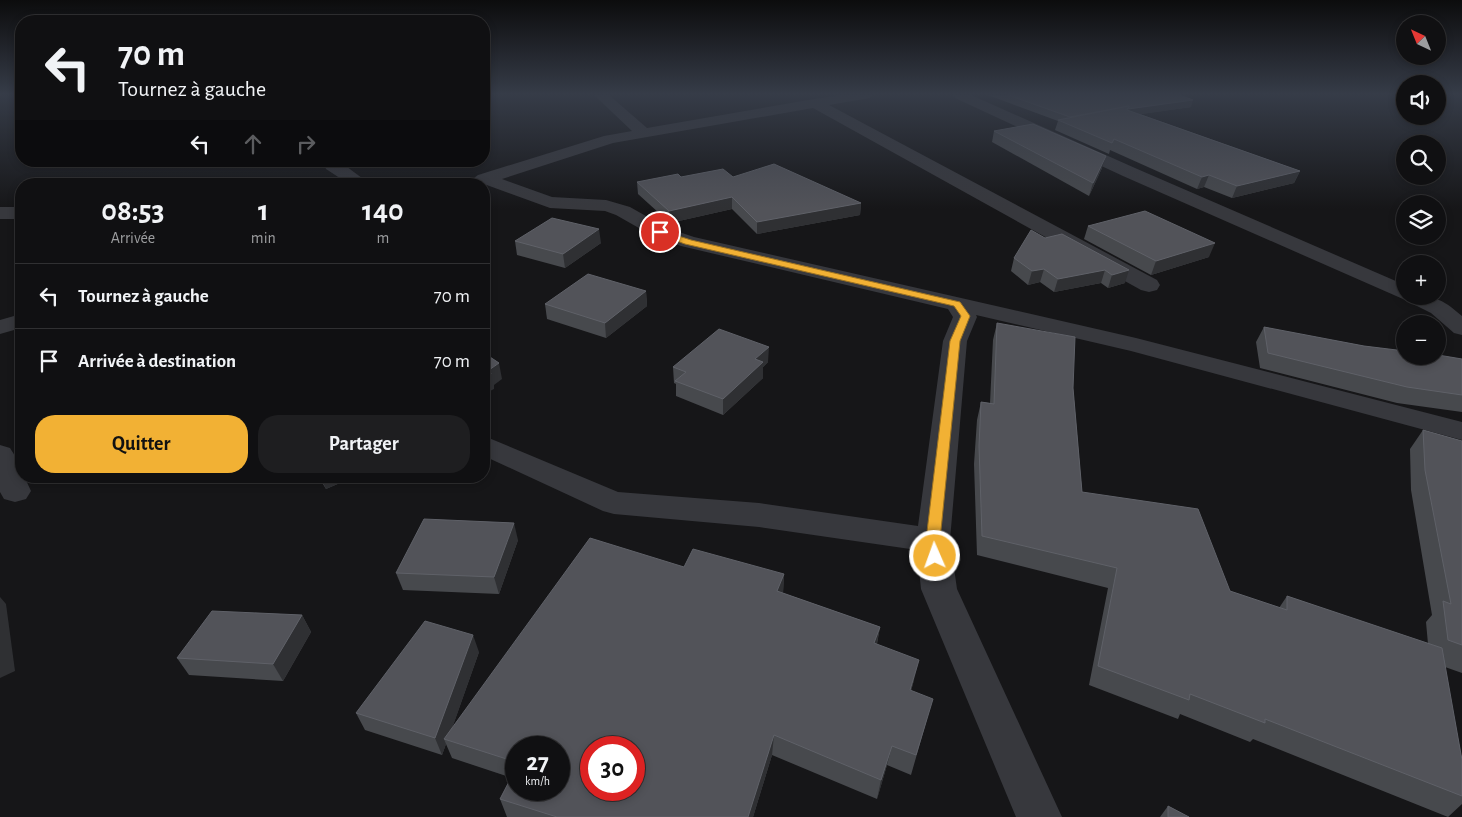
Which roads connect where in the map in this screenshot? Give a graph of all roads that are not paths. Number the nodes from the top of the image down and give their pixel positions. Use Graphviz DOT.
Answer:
graph roads {
  1 [pos="643,133"];
  2 [pos="871,133"];
  3 [pos="1044,133"];
  4 [pos="334,167"];
  5 [pos="351,178"];
  6 [pos="486,178"];
  7 [pos="490,185"];
  8 [pos="0,213"];
  9 [pos="15,213"];
  10 [pos="1148,285"];
  11 [pos="1396,289"];
  12 [pos="957,304"];
  13 [pos="1432,305"];
  14 [pos="15,323"];
  15 [pos="0,327"];
  16 [pos="1462,328"];
  17 [pos="1462,430"];
  18 [pos="490,448"];
  19 [pos="0,455"];
  20 [pos="15,491"];
  21 [pos="933,540"];
  22 [pos="1039,817"];
  1 -- 6 [label="street"];
  2 -- 10 [label="street"];
  3 -- 11 [label="street"];
  4 -- 5 [label="street"];
  7 -- 12 [label="street"];
  8 -- 9 [label="street"];
  12 -- 17 [label="street"];
  12 -- 21 [label="street"];
  13 -- 16 [label="street"];
  14 -- 15 [label="street"];
  18 -- 21 [label="street"];
  19 -- 20 [label="street"];
  21 -- 22 [label="street"];
}
